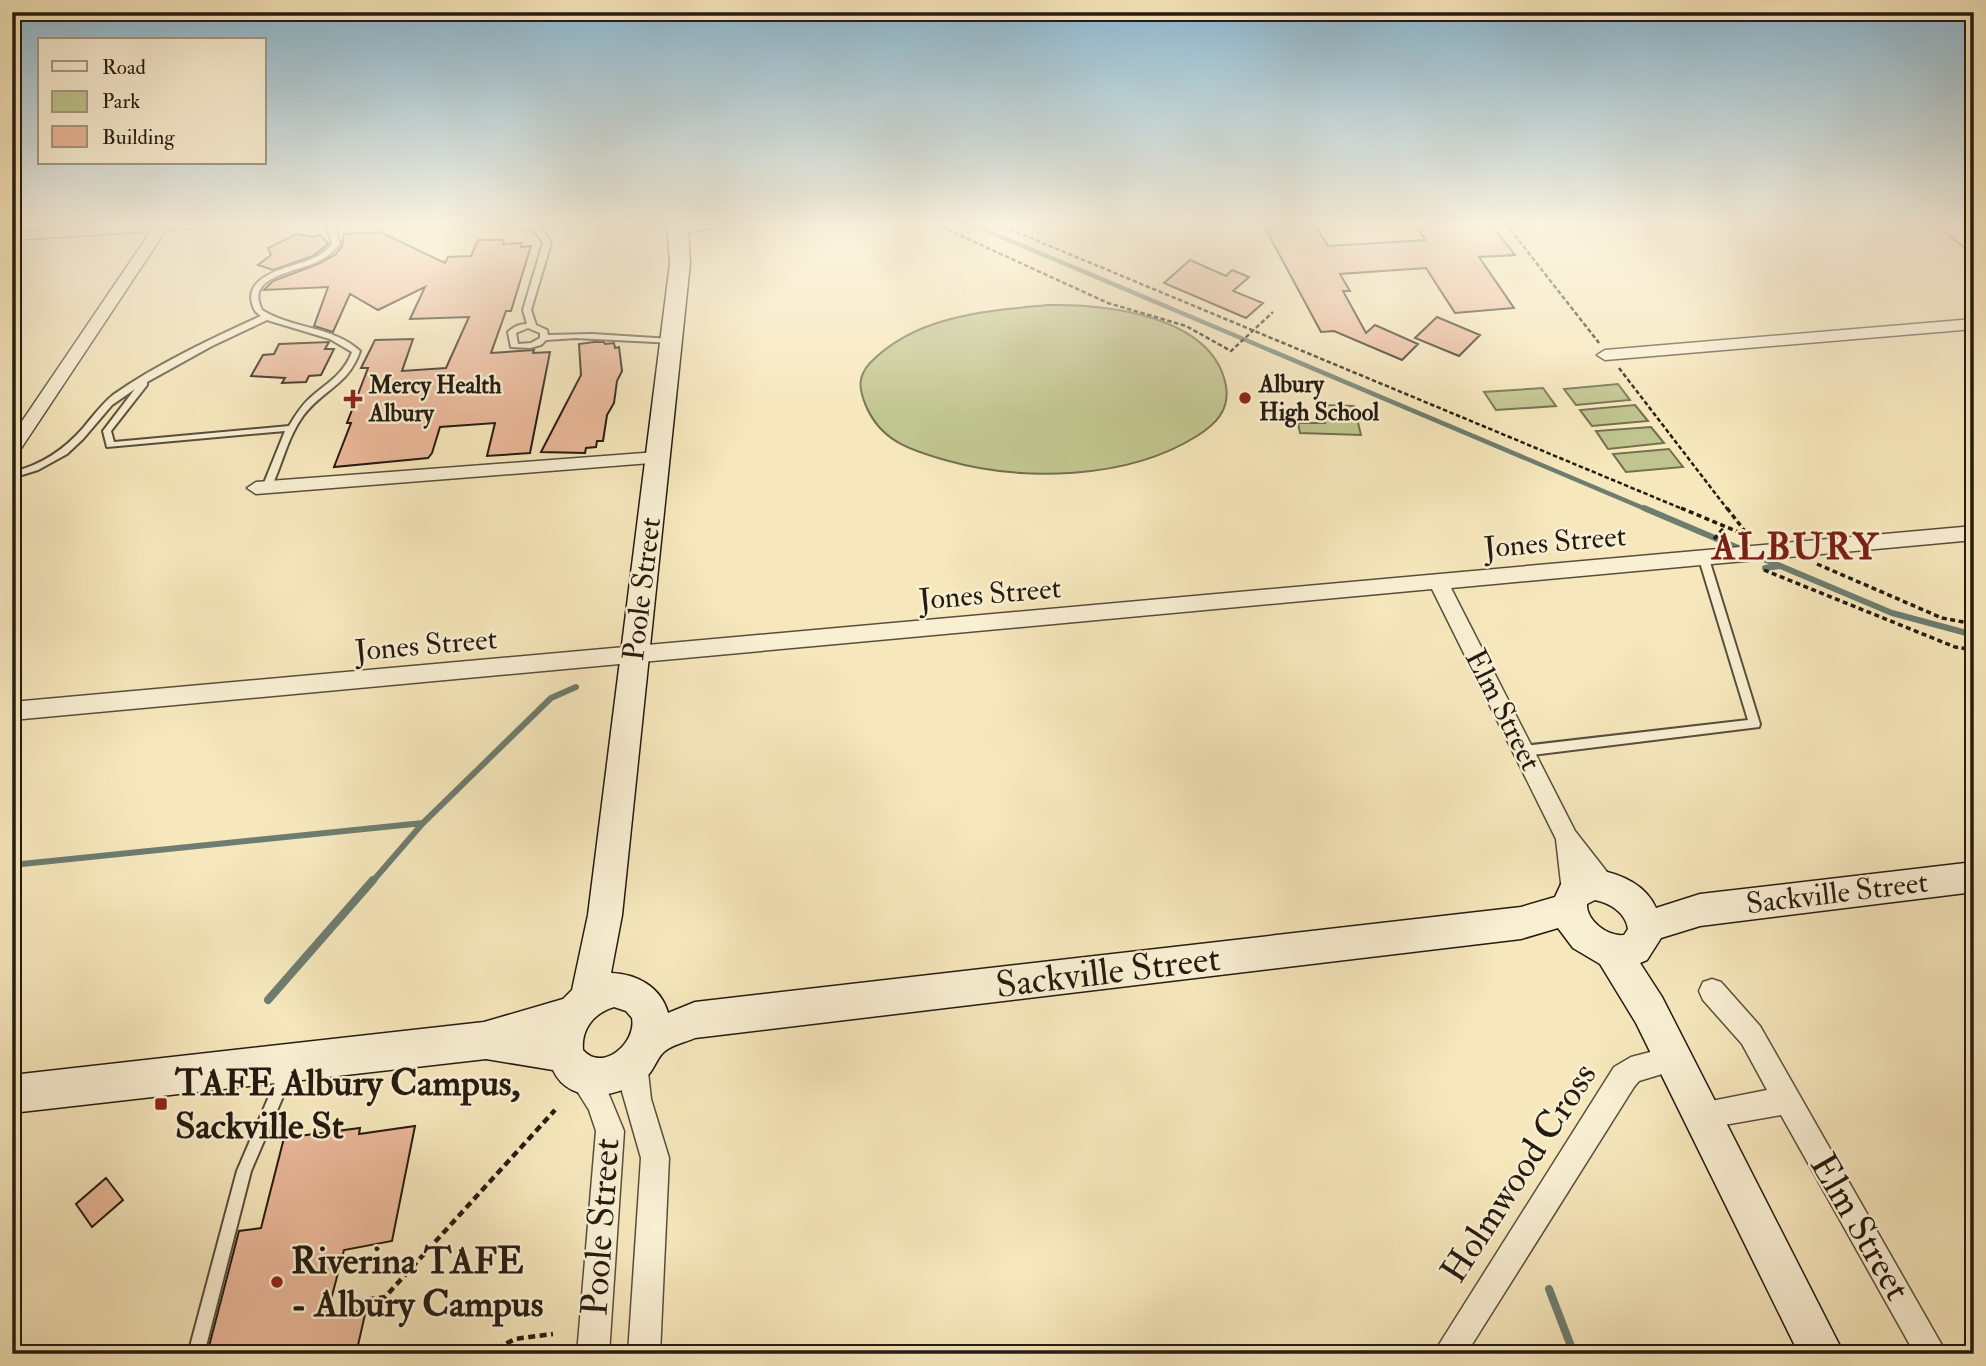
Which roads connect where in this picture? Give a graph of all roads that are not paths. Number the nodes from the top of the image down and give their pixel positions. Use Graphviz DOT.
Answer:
graph roads {
  1 [pos="120,288"];
  2 [pos="257,288"];
  3 [pos="534,288"];
  4 [pos="677,288"];
  5 [pos="266,317"];
  6 [pos="1974,324"];
  7 [pos="532,326"];
  8 [pos="544,338"];
  9 [pos="671,341"];
  10 [pos="1606,355"];
  11 [pos="146,380"];
  12 [pos="292,428"];
  13 [pos="12,449"];
  14 [pos="657,458"];
  15 [pos="12,475"];
  16 [pos="262,488"];
  17 [pos="1974,533"];
  18 [pos="1721,557"];
  19 [pos="1439,583"];
  20 [pos="633,656"];
  21 [pos="12,711"];
  22 [pos="1523,751"];
  23 [pos="1567,838"];
  24 [pos="1974,877"];
  25 [pos="605,915"];
  26 [pos="1606,918"];
  27 [pos="1712,991"];
  28 [pos="581,1007"];
  29 [pos="640,1025"];
  30 [pos="484,1041"];
  31 [pos="1673,1059"];
  32 [pos="292,1061"];
  33 [pos="570,1061"];
  34 [pos="12,1094"];
  35 [pos="1788,1100"];
  36 [pos="1701,1115"];
  37 [pos="196,1354"];
  38 [pos="593,1354"];
  39 [pos="644,1354"];
  40 [pos="1448,1354"];
  41 [pos="1822,1354"];
  42 [pos="1932,1354"];
  1 -- 13 [label="street"];
  2 -- 5 [label="lane"];
  3 -- 7 [label="lane"];
  4 -- 9 [label="street, Poole Street"];
  5 -- 11 [label="lane"];
  5 -- 12 [label="lane"];
  6 -- 10 [label="street"];
  7 -- 8 [label="lane"];
  7 -- 8 [label="lane"];
  8 -- 9 [label="lane"];
  9 -- 14 [label="street, Poole Street"];
  11 -- 12 [label="lane"];
  11 -- 15 [label="lane"];
  12 -- 16 [label="lane"];
  14 -- 16 [label="street"];
  14 -- 20 [label="street, Poole Street"];
  17 -- 18 [label="street, Jones Street"];
  18 -- 19 [label="street, Jones Street"];
  18 -- 22 [label="lane"];
  19 -- 20 [label="street, Jones Street"];
  19 -- 22 [label="street, Elm Street"];
  20 -- 21 [label="street, Jones Street"];
  20 -- 25 [label="street, Poole Street"];
  22 -- 23 [label="street, Elm Street"];
  23 -- 26 [label="street, Elm Street"];
  23 -- 26 [label="street, Elm Street"];
  24 -- 26 [label="street, Sackville Street"];
  25 -- 28 [label="street, Poole Street"];
  25 -- 29 [label="street, Poole Street"];
  26 -- 29 [label="street, Sackville Street"];
  26 -- 31 [label="street, Elm Street"];
  27 -- 35 [label="street, Elm Street"];
  28 -- 29 [label="street"];
  28 -- 30 [label="street"];
  28 -- 33 [label="street"];
  29 -- 33 [label="street"];
  29 -- 39 [label="street, Poole Street"];
  30 -- 32 [label="street"];
  30 -- 33 [label="street"];
  31 -- 36 [label="street, Elm Street"];
  31 -- 40 [label="street, Holmwood Cross"];
  32 -- 34 [label="street"];
  32 -- 37 [label="lane"];
  33 -- 38 [label="street, Poole Street"];
  35 -- 36 [label="street"];
  35 -- 42 [label="street, Elm Street"];
  36 -- 41 [label="street, Elm Street"];
}
